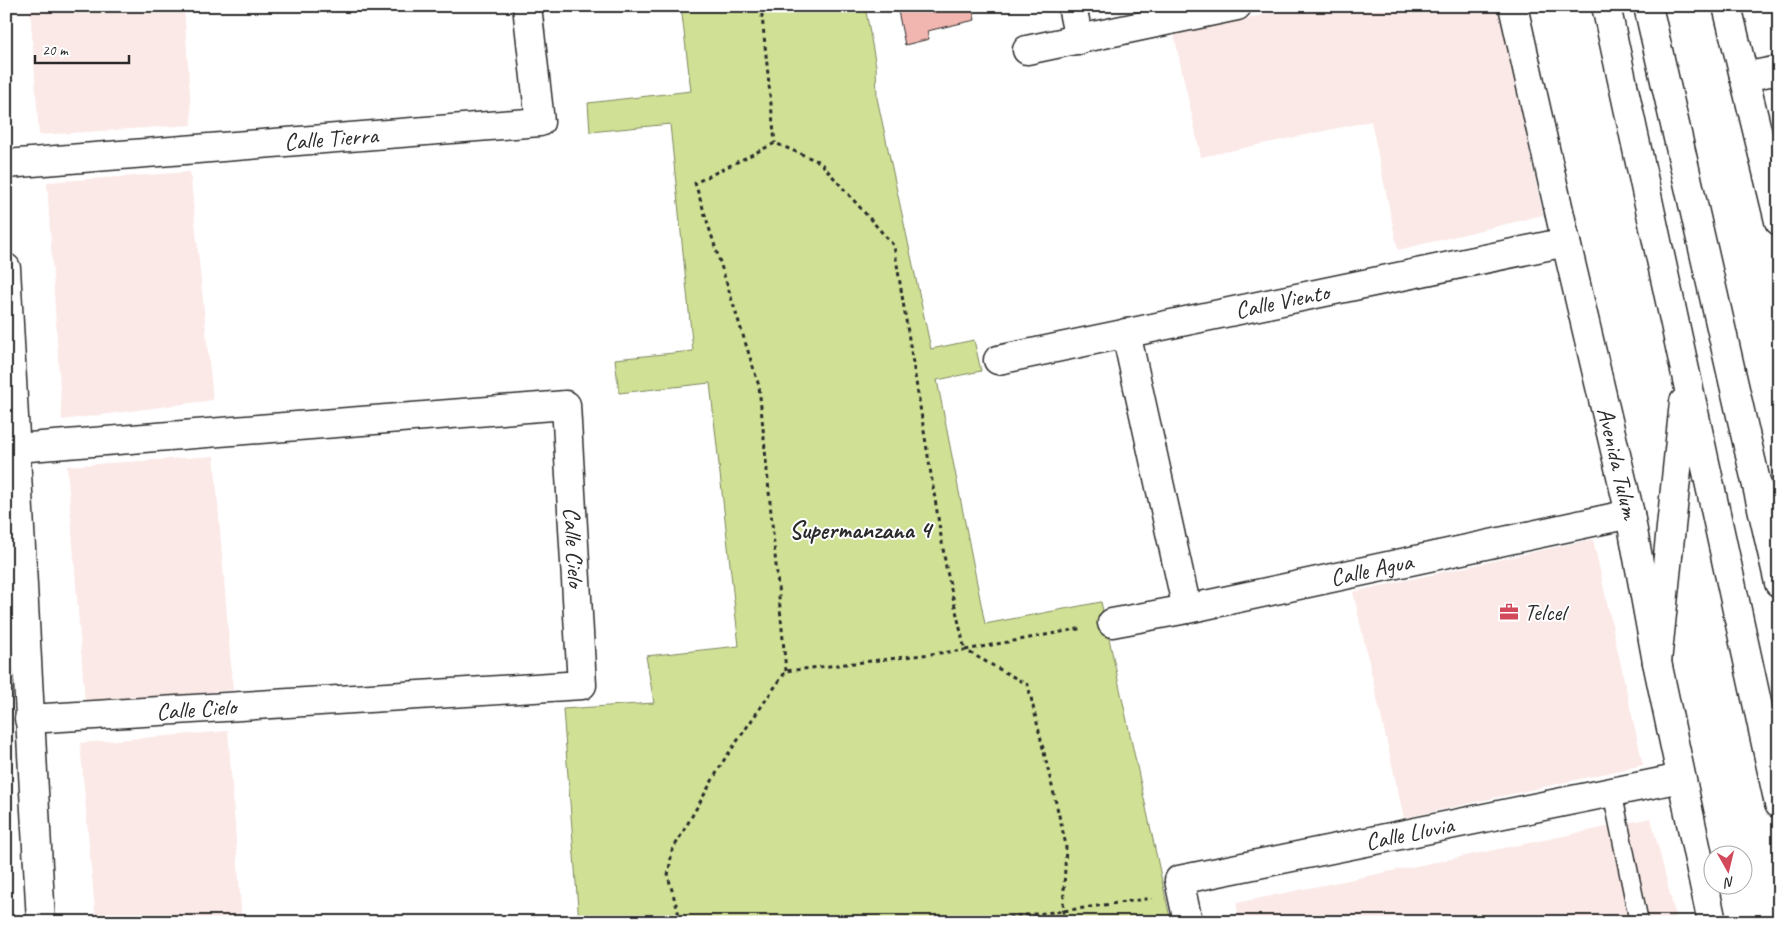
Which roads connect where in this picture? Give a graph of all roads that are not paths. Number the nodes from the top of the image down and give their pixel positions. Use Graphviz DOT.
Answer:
graph roads {
  1 [pos="527,6"];
  2 [pos="1072,6"];
  3 [pos="1237,6"];
  4 [pos="1513,6"];
  5 [pos="1606,6"];
  6 [pos="1648,6"];
  7 [pos="1727,6"];
  8 [pos="1079,40"];
  9 [pos="1027,50"];
  10 [pos="1779,70"];
  11 [pos="1744,77"];
  12 [pos="6,164"];
  13 [pos="1779,221"];
  14 [pos="1566,242"];
  15 [pos="6,268"];
  16 [pos="1126,333"];
  17 [pos="998,360"];
  18 [pos="1687,378"];
  19 [pos="16,448"];
  20 [pos="1630,514"];
  21 [pos="1779,582"];
  22 [pos="1187,609"];
  23 [pos="1112,623"];
  24 [pos="1657,662"];
  25 [pos="29,719"];
  26 [pos="1681,778"];
  27 [pos="1612,791"];
  28 [pos="1779,804"];
  29 [pos="41,922"];
  30 [pos="1188,922"];
  31 [pos="1639,922"];
  32 [pos="1712,922"];
  1 -- 12 [label="street, Calle Tierra"];
  2 -- 8 [label="street"];
  3 -- 8 [label="street"];
  4 -- 14 [label="street, Avenida Tulum"];
  5 -- 18 [label="street"];
  6 -- 21 [label="street"];
  7 -- 11 [label="street"];
  8 -- 9 [label="street"];
  10 -- 11 [label="street"];
  11 -- 13 [label="street"];
  14 -- 16 [label="street, Calle Viento"];
  14 -- 20 [label="street, Avenida Tulum"];
  15 -- 19 [label="street"];
  16 -- 17 [label="street, Calle Viento"];
  16 -- 22 [label="street"];
  18 -- 24 [label="street"];
  18 -- 28 [label="street"];
  19 -- 25 [label="street"];
  19 -- 25 [label="street, Calle Cielo"];
  20 -- 22 [label="street, Calle Agua"];
  20 -- 24 [label="street, Avenida Tulum"];
  22 -- 23 [label="street, Calle Agua"];
  24 -- 26 [label="street, Avenida Tulum"];
  25 -- 29 [label="street"];
  26 -- 27 [label="street, Calle Lluvia"];
  26 -- 32 [label="street, Avenida Tulum"];
  27 -- 30 [label="street, Calle Lluvia"];
  27 -- 31 [label="lane"];
}
